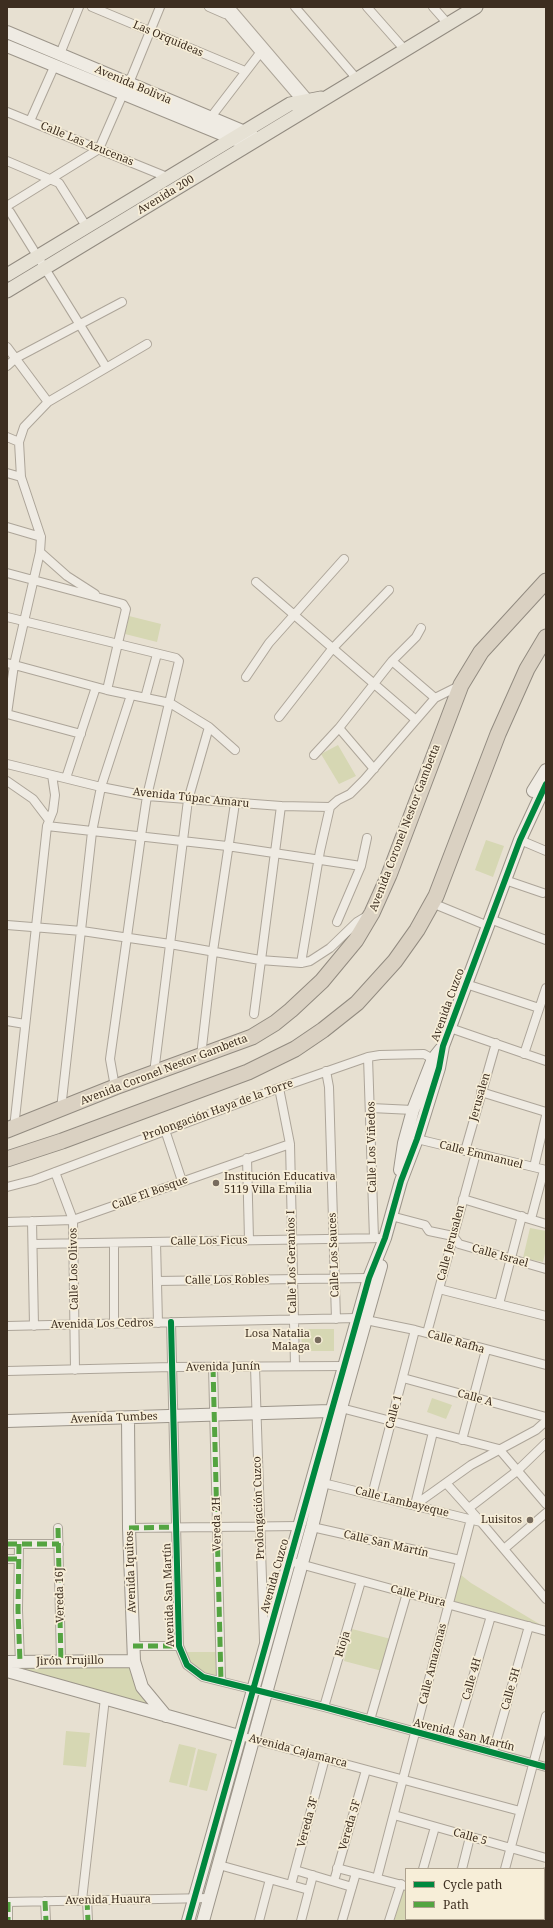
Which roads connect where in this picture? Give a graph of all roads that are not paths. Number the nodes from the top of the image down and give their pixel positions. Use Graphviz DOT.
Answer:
graph roads {
  1 [pos="79,7"];
  2 [pos="92,7"];
  3 [pos="160,7"];
  4 [pos="209,7"];
  5 [pos="221,7"];
  6 [pos="295,7"];
  7 [pos="367,7"];
  8 [pos="433,7"];
  9 [pos="476,7"];
  10 [pos="232,10"];
  11 [pos="448,24"];
  12 [pos="7,32"];
  13 [pos="150,32"];
  14 [pos="7,46"];
  15 [pos="405,50"];
  16 [pos="260,53"];
  17 [pos="60,54"];
  18 [pos="54,67"];
  19 [pos="245,71"];
  20 [pos="357,79"];
  21 [pos="129,83"];
  22 [pos="123,94"];
  23 [pos="312,103"];
  24 [pos="7,112"];
  25 [pos="211,117"];
  26 [pos="30,121"];
  27 [pos="246,132"];
  28 [pos="234,138"];
  29 [pos="252,142"];
  30 [pos="99,149"];
  31 [pos="7,161"];
  32 [pos="167,177"];
  33 [pos="50,179"];
  34 [pos="7,206"];
  35 [pos="7,210"];
  36 [pos="86,226"];
  37 [pos="37,256"];
  38 [pos="45,268"];
  39 [pos="7,275"];
  40 [pos="7,291"];
  41 [pos="122,302"];
  42 [pos="79,324"];
  43 [pos="147,344"];
  44 [pos="7,347"];
  45 [pos="16,358"];
  46 [pos="7,366"];
  47 [pos="106,367"];
  48 [pos="48,402"];
  49 [pos="7,437"];
  50 [pos="19,442"];
  51 [pos="7,473"];
  52 [pos="21,477"];
  53 [pos="7,527"];
  54 [pos="41,537"];
  55 [pos="40,552"];
  56 [pos="344,559"];
  57 [pos="7,572"];
  58 [pos="33,580"];
  59 [pos="546,581"];
  60 [pos="256,582"];
  61 [pos="390,590"];
  62 [pos="103,600"];
  63 [pos="294,615"];
  64 [pos="7,617"];
  65 [pos="23,621"];
  66 [pos="421,628"];
  67 [pos="546,637"];
  68 [pos="117,644"];
  69 [pos="332,649"];
  70 [pos="156,654"];
  71 [pos="392,661"];
  72 [pos="10,664"];
  73 [pos="246,678"];
  74 [pos="373,684"];
  75 [pos="461,685"];
  76 [pos="96,687"];
  77 [pos="107,690"];
  78 [pos="131,696"];
  79 [pos="145,698"];
  80 [pos="435,698"];
  81 [pos="170,704"];
  82 [pos="7,714"];
  83 [pos="279,717"];
  84 [pos="416,720"];
  85 [pos="209,728"];
  86 [pos="339,728"];
  87 [pos="81,734"];
  88 [pos="235,750"];
  89 [pos="314,755"];
  90 [pos="7,764"];
  91 [pos="374,769"];
  92 [pos="546,770"];
  93 [pos="52,775"];
  94 [pos="66,778"];
  95 [pos="7,781"];
  96 [pos="546,784"];
  97 [pos="101,787"];
  98 [pos="147,796"];
  99 [pos="188,800"];
  100 [pos="235,803"];
  101 [pos="281,806"];
  102 [pos="330,807"];
  103 [pos="48,823"];
  104 [pos="92,832"];
  105 [pos="140,836"];
  106 [pos="367,838"];
  107 [pos="183,840"];
  108 [pos="520,840"];
  109 [pos="227,846"];
  110 [pos="546,851"];
  111 [pos="274,853"];
  112 [pos="319,860"];
  113 [pos="361,866"];
  114 [pos="505,880"];
  115 [pos="543,893"];
  116 [pos="432,903"];
  117 [pos="372,913"];
  118 [pos="338,922"];
  119 [pos="489,922"];
  120 [pos="7,925"];
  121 [pos="36,927"];
  122 [pos="82,931"];
  123 [pos="126,938"];
  124 [pos="546,940"];
  125 [pos="170,944"];
  126 [pos="213,951"];
  127 [pos="260,960"];
  128 [pos="301,963"];
  129 [pos="466,984"];
  130 [pos="546,988"];
  131 [pos="539,1008"];
  132 [pos="254,1014"];
  133 [pos="7,1021"];
  134 [pos="25,1024"];
  135 [pos="450,1028"];
  136 [pos="496,1043"];
  137 [pos="443,1046"];
  138 [pos="524,1054"];
  139 [pos="201,1056"];
  140 [pos="368,1057"];
  141 [pos="433,1059"];
  142 [pos="546,1061"];
  143 [pos="326,1071"];
  144 [pos="154,1073"];
  145 [pos="115,1087"];
  146 [pos="279,1088"];
  147 [pos="482,1092"];
  148 [pos="371,1108"];
  149 [pos="61,1109"];
  150 [pos="414,1110"];
  151 [pos="546,1112"];
  152 [pos="546,1116"];
  153 [pos="10,1129"];
  154 [pos="165,1130"];
  155 [pos="417,1139"];
  156 [pos="290,1144"];
  157 [pos="465,1150"];
  158 [pos="476,1153"];
  159 [pos="247,1158"];
  160 [pos="7,1159"];
  161 [pos="534,1167"];
  162 [pos="545,1170"];
  163 [pos="55,1172"];
  164 [pos="182,1181"];
  165 [pos="400,1181"];
  166 [pos="7,1187"];
  167 [pos="463,1199"];
  168 [pos="391,1216"];
  169 [pos="522,1216"];
  170 [pos="530,1219"];
  171 [pos="73,1220"];
  172 [pos="32,1221"];
  173 [pos="7,1222"];
  174 [pos="546,1224"];
  175 [pos="453,1236"];
  176 [pos="333,1238"];
  177 [pos="379,1238"];
  178 [pos="291,1239"];
  179 [pos="249,1240"];
  180 [pos="156,1242"];
  181 [pos="74,1243"];
  182 [pos="114,1243"];
  183 [pos="33,1244"];
  184 [pos="511,1260"];
  185 [pos="546,1269"];
  186 [pos="368,1278"];
  187 [pos="293,1279"];
  188 [pos="335,1279"];
  189 [pos="157,1281"];
  190 [pos="439,1289"];
  191 [pos="499,1304"];
  192 [pos="546,1316"];
  193 [pos="336,1319"];
  194 [pos="361,1319"];
  195 [pos="294,1320"];
  196 [pos="171,1322"];
  197 [pos="158,1323"];
  198 [pos="114,1324"];
  199 [pos="75,1325"];
  200 [pos="7,1326"];
  201 [pos="34,1326"];
  202 [pos="415,1330"];
  203 [pos="427,1334"];
  204 [pos="486,1350"];
  205 [pos="546,1365"];
  206 [pos="255,1366"];
  207 [pos="295,1366"];
  208 [pos="344,1366"];
  209 [pos="172,1367"];
  210 [pos="213,1367"];
  211 [pos="75,1370"];
  212 [pos="7,1371"];
  213 [pos="403,1378"];
  214 [pos="475,1398"];
  215 [pos="336,1410"];
  216 [pos="256,1413"];
  217 [pos="214,1415"];
  218 [pos="173,1416"];
  219 [pos="546,1417"];
  220 [pos="128,1418"];
  221 [pos="7,1421"];
  222 [pos="391,1421"];
  223 [pos="546,1421"];
  224 [pos="433,1432"];
  225 [pos="462,1440"];
  226 [pos="546,1443"];
  227 [pos="499,1449"];
  228 [pos="517,1471"];
  229 [pos="323,1483"];
  230 [pos="446,1483"];
  231 [pos="372,1495"];
  232 [pos="546,1504"];
  233 [pos="415,1505"];
  234 [pos="469,1508"];
  235 [pos="546,1513"];
  236 [pos="471,1519"];
  237 [pos="482,1522"];
  238 [pos="260,1526"];
  239 [pos="299,1526"];
  240 [pos="176,1527"];
  241 [pos="217,1527"];
  242 [pos="312,1527"];
  243 [pos="58,1528"];
  244 [pos="129,1528"];
  245 [pos="7,1544"];
  246 [pos="19,1544"];
  247 [pos="59,1544"];
  248 [pos="504,1549"];
  249 [pos="7,1559"];
  250 [pos="18,1559"];
  251 [pos="460,1560"];
  252 [pos="289,1562"];
  253 [pos="302,1565"];
  254 [pos="361,1581"];
  255 [pos="407,1593"];
  256 [pos="545,1594"];
  257 [pos="448,1604"];
  258 [pos="491,1616"];
  259 [pos="529,1626"];
  260 [pos="546,1631"];
  261 [pos="133,1646"];
  262 [pos="179,1646"];
  263 [pos="264,1650"];
  264 [pos="134,1661"];
  265 [pos="7,1662"];
  266 [pos="20,1662"];
  267 [pos="61,1662"];
  268 [pos="7,1671"];
  269 [pos="221,1681"];
  270 [pos="253,1689"];
  271 [pos="266,1693"];
  272 [pos="104,1698"];
  273 [pos="324,1707"];
  274 [pos="166,1716"];
  275 [pos="546,1716"];
  276 [pos="370,1720"];
  277 [pos="416,1733"];
  278 [pos="239,1736"];
  279 [pos="253,1739"];
  280 [pos="454,1742"];
  281 [pos="493,1752"];
  282 [pos="325,1758"];
  283 [pos="539,1765"];
  284 [pos="366,1770"];
  285 [pos="546,1772"];
  286 [pos="403,1781"];
  287 [pos="520,1811"];
  288 [pos="394,1815"];
  289 [pos="435,1827"];
  290 [pos="470,1837"];
  291 [pos="510,1848"];
  292 [pos="546,1858"];
  293 [pos="219,1865"];
  294 [pos="337,1868"];
  295 [pos="423,1868"];
  296 [pos="462,1868"];
  297 [pos="505,1868"];
  298 [pos="295,1870"];
  299 [pos="356,1873"];
  300 [pos="314,1876"];
  301 [pos="377,1878"];
  302 [pos="270,1879"];
  303 [pos="334,1881"];
  304 [pos="291,1885"];
  305 [pos="403,1885"];
  306 [pos="352,1887"];
  307 [pos="309,1890"];
  308 [pos="194,1898"];
  309 [pos="209,1898"];
  310 [pos="84,1900"];
  311 [pos="45,1901"];
  312 [pos="7,1902"];
  313 [pos="8,1921"];
  314 [pos="46,1921"];
  315 [pos="88,1921"];
  316 [pos="188,1921"];
  317 [pos="203,1921"];
  318 [pos="259,1921"];
  319 [pos="301,1921"];
  320 [pos="342,1921"];
  321 [pos="389,1921"];
  1 -- 17 [label="street"];
  2 -- 13 [label="street, Las Orquideas"];
  3 -- 13 [label="street"];
  4 -- 10 [label="street"];
  5 -- 10 [label="street"];
  6 -- 20 [label="street"];
  7 -- 15 [label="street"];
  8 -- 11 [label="street"];
  9 -- 11 [label="main road, Avenida 200"];
  10 -- 16 [label="street"];
  10 -- 23 [label="street"];
  11 -- 15 [label="main road, Avenida 200"];
  12 -- 17 [label="street, Avenida Bolivia"];
  13 -- 19 [label="street, Las Orquideas"];
  13 -- 21 [label="street"];
  14 -- 18 [label="street, Avenida Bolivia"];
  15 -- 20 [label="main road, Avenida 200"];
  16 -- 19 [label="street"];
  16 -- 23 [label="street"];
  17 -- 21 [label="street, Avenida Bolivia"];
  18 -- 22 [label="street, Avenida Bolivia"];
  18 -- 26 [label="street"];
  19 -- 25 [label="street"];
  20 -- 23 [label="main road, Avenida 200"];
  21 -- 25 [label="street, Avenida Bolivia"];
  22 -- 28 [label="street, Avenida Bolivia"];
  22 -- 30 [label="street"];
  23 -- 27 [label="main road, Avenida 200"];
  23 -- 29 [label="main road, Avenida 200"];
  24 -- 26 [label="street, Calle Las Azucenas"];
  25 -- 27 [label="street, Avenida Bolivia"];
  26 -- 30 [label="street, Calle Las Azucenas"];
  27 -- 28 [label="main road, Avenida 200"];
  27 -- 29 [label="street, Avenida Bolivia"];
  28 -- 29 [label="street, Avenida Bolivia"];
  28 -- 32 [label="main road, Avenida 200"];
  29 -- 38 [label="main road, Avenida 200"];
  30 -- 32 [label="street, Calle Las Azucenas"];
  30 -- 33 [label="street"];
  31 -- 33 [label="street"];
  32 -- 36 [label="main road, Avenida 200"];
  33 -- 34 [label="street"];
  33 -- 36 [label="street"];
  35 -- 37 [label="street"];
  36 -- 37 [label="main road, Avenida 200"];
  37 -- 38 [label="street"];
  37 -- 39 [label="main road, Avenida 200"];
  38 -- 40 [label="main road, Avenida 200"];
  38 -- 42 [label="street"];
  41 -- 42 [label="street"];
  42 -- 45 [label="street"];
  42 -- 47 [label="street"];
  43 -- 47 [label="street"];
  44 -- 45 [label="street"];
  45 -- 46 [label="street"];
  45 -- 48 [label="street"];
  47 -- 48 [label="street"];
  48 -- 50 [label="street"];
  49 -- 50 [label="street"];
  50 -- 52 [label="street"];
  51 -- 52 [label="street"];
  52 -- 54 [label="street"];
  53 -- 54 [label="street"];
  54 -- 55 [label="street"];
  55 -- 58 [label="street"];
  55 -- 62 [label="street"];
  56 -- 63 [label="street"];
  57 -- 58 [label="street"];
  58 -- 62 [label="street"];
  58 -- 65 [label="street"];
  59 -- 75 [label="highway, Avenida Coronel Nestor Gambetta"];
  60 -- 63 [label="street"];
  61 -- 69 [label="street"];
  62 -- 68 [label="street"];
  63 -- 69 [label="street"];
  63 -- 73 [label="street"];
  64 -- 65 [label="street"];
  65 -- 68 [label="street"];
  65 -- 72 [label="street"];
  66 -- 71 [label="street"];
  67 -- 116 [label="highway"];
  68 -- 70 [label="street"];
  68 -- 77 [label="street"];
  69 -- 74 [label="street"];
  69 -- 83 [label="street"];
  70 -- 79 [label="street"];
  70 -- 81 [label="street"];
  71 -- 74 [label="street"];
  71 -- 80 [label="street"];
  72 -- 76 [label="street"];
  72 -- 82 [label="street"];
  74 -- 84 [label="street"];
  74 -- 86 [label="street"];
  75 -- 80 [label="street"];
  75 -- 117 [label="highway, Avenida Coronel Nestor Gambetta"];
  76 -- 77 [label="street"];
  76 -- 87 [label="street"];
  77 -- 78 [label="street"];
  78 -- 79 [label="street"];
  78 -- 97 [label="street"];
  79 -- 81 [label="street"];
  80 -- 84 [label="street"];
  81 -- 85 [label="street"];
  81 -- 98 [label="street"];
  82 -- 87 [label="street"];
  84 -- 91 [label="street"];
  85 -- 88 [label="street"];
  85 -- 99 [label="street"];
  86 -- 89 [label="street"];
  86 -- 91 [label="street"];
  87 -- 94 [label="street"];
  90 -- 93 [label="street, Avenida Túpac Amaru"];
  91 -- 102 [label="street"];
  92 -- 108 [label="street, Avenida Cuzco"];
  93 -- 94 [label="street, Avenida Túpac Amaru"];
  93 -- 103 [label="street"];
  94 -- 97 [label="street, Avenida Túpac Amaru"];
  95 -- 103 [label="street"];
  96 -- 108 [label="street, Avenida Cuzco"];
  97 -- 98 [label="street, Avenida Túpac Amaru"];
  97 -- 104 [label="street"];
  98 -- 99 [label="street, Avenida Túpac Amaru"];
  98 -- 105 [label="street"];
  99 -- 100 [label="street, Avenida Túpac Amaru"];
  99 -- 107 [label="street"];
  100 -- 101 [label="street, Avenida Túpac Amaru"];
  100 -- 109 [label="street"];
  101 -- 102 [label="street, Avenida Túpac Amaru"];
  101 -- 111 [label="street"];
  102 -- 112 [label="street"];
  103 -- 104 [label="street"];
  103 -- 121 [label="street"];
  104 -- 105 [label="street"];
  104 -- 122 [label="street"];
  105 -- 107 [label="street"];
  105 -- 123 [label="street"];
  106 -- 113 [label="street"];
  107 -- 109 [label="street"];
  107 -- 125 [label="street"];
  108 -- 110 [label="street"];
  108 -- 114 [label="street, Avenida Cuzco"];
  109 -- 111 [label="street"];
  109 -- 126 [label="street"];
  111 -- 112 [label="street"];
  111 -- 127 [label="street"];
  112 -- 113 [label="street"];
  112 -- 128 [label="street"];
  113 -- 118 [label="street"];
  114 -- 115 [label="street"];
  114 -- 119 [label="street, Avenida Cuzco"];
  116 -- 119 [label="street"];
  116 -- 160 [label="highway"];
  117 -- 128 [label="street"];
  117 -- 139 [label="highway, Avenida Coronel Nestor Gambetta"];
  119 -- 124 [label="street"];
  119 -- 129 [label="street, Avenida Cuzco"];
  120 -- 121 [label="street"];
  121 -- 122 [label="street"];
  121 -- 134 [label="street"];
  122 -- 123 [label="street"];
  122 -- 149 [label="street"];
  123 -- 125 [label="street"];
  123 -- 145 [label="street"];
  125 -- 126 [label="street"];
  125 -- 144 [label="street"];
  126 -- 127 [label="street"];
  126 -- 139 [label="street"];
  127 -- 128 [label="street"];
  127 -- 132 [label="street"];
  129 -- 131 [label="street"];
  129 -- 135 [label="street, Avenida Cuzco"];
  130 -- 131 [label="street"];
  131 -- 138 [label="street"];
  133 -- 134 [label="street"];
  134 -- 153 [label="street"];
  135 -- 136 [label="street"];
  135 -- 137 [label="street, Avenida Cuzco"];
  136 -- 138 [label="street"];
  136 -- 147 [label="street, Jerusalen"];
  137 -- 141 [label="street, Avenida Cuzco"];
  137 -- 155 [label="street, Avenida Cuzco"];
  138 -- 142 [label="street"];
  139 -- 144 [label="highway, Avenida Coronel Nestor Gambetta"];
  140 -- 141 [label="street, Prolongación Haya de la Torre"];
  140 -- 143 [label="street, Prolongación Haya de la Torre"];
  140 -- 148 [label="street, Calle Los Viñedos"];
  141 -- 150 [label="street, Avenida Cuzco"];
  143 -- 146 [label="street, Prolongación Haya de la Torre"];
  143 -- 176 [label="street, Calle Los Sauces"];
  144 -- 145 [label="highway, Avenida Coronel Nestor Gambetta"];
  145 -- 149 [label="highway, Avenida Coronel Nestor Gambetta"];
  146 -- 154 [label="street, Prolongación Haya de la Torre"];
  146 -- 156 [label="street, Calle Los Geranios I"];
  147 -- 151 [label="street"];
  147 -- 157 [label="street, Jerusalen"];
  148 -- 150 [label="street"];
  148 -- 177 [label="street, Calle Los Viñedos"];
  149 -- 153 [label="highway, Avenida Coronel Nestor Gambetta"];
  150 -- 165 [label="street, Avenida Cuzco"];
  152 -- 161 [label="street"];
  154 -- 163 [label="street, Prolongación Haya de la Torre"];
  154 -- 164 [label="street"];
  155 -- 157 [label="street, Calle Emmanuel"];
  155 -- 165 [label="street, Avenida Cuzco"];
  156 -- 159 [label="street, Calle El Bosque"];
  156 -- 178 [label="street, Calle Los Geranios I"];
  157 -- 158 [label="street, Calle Emmanuel"];
  158 -- 161 [label="street, Calle Emmanuel"];
  158 -- 167 [label="street, Calle Jerusalen"];
  159 -- 164 [label="street, Calle El Bosque"];
  159 -- 179 [label="street"];
  161 -- 162 [label="street, Calle Emmanuel"];
  162 -- 170 [label="street"];
  163 -- 166 [label="street, Prolongación Haya de la Torre"];
  163 -- 171 [label="street, Calle Los Olivos"];
  164 -- 171 [label="street, Calle El Bosque"];
  165 -- 168 [label="street, Avenida Cuzco"];
  167 -- 169 [label="street"];
  167 -- 175 [label="street, Calle Jerusalen"];
  168 -- 175 [label="street, Calle Israel"];
  168 -- 177 [label="street, Avenida Cuzco"];
  169 -- 170 [label="street"];
  169 -- 184 [label="street"];
  170 -- 174 [label="street"];
  171 -- 172 [label="street, Calle El Bosque"];
  171 -- 181 [label="street, Calle Los Olivos"];
  172 -- 173 [label="street, Calle El Bosque"];
  172 -- 183 [label="street"];
  175 -- 184 [label="street, Calle Israel"];
  175 -- 190 [label="street, Calle Jerusalen"];
  176 -- 177 [label="street, Calle Los Ficus"];
  176 -- 178 [label="street, Calle Los Ficus"];
  176 -- 188 [label="street, Calle Los Sauces"];
  177 -- 186 [label="street, Avenida Cuzco"];
  177 -- 194 [label="street, Avenida Cuzco"];
  178 -- 179 [label="street, Calle Los Ficus"];
  178 -- 187 [label="street, Calle Los Geranios I"];
  179 -- 180 [label="street, Calle Los Ficus"];
  180 -- 182 [label="street, Calle Los Ficus"];
  180 -- 189 [label="street"];
  181 -- 182 [label="street, Calle Los Ficus"];
  181 -- 183 [label="street, Calle Los Ficus"];
  181 -- 199 [label="street, Calle Los Olivos"];
  182 -- 198 [label="street"];
  183 -- 201 [label="street"];
  184 -- 185 [label="street, Calle Israel"];
  184 -- 191 [label="street"];
  186 -- 188 [label="street, Calle Los Robles"];
  186 -- 194 [label="street, Avenida Cuzco"];
  187 -- 188 [label="street, Calle Los Robles"];
  187 -- 189 [label="street, Calle Los Robles"];
  187 -- 195 [label="street, Calle Los Geranios I"];
  188 -- 193 [label="street, Calle Los Sauces"];
  189 -- 197 [label="street"];
  190 -- 191 [label="street"];
  190 -- 203 [label="street, Calle Jerusalen"];
  191 -- 192 [label="street"];
  193 -- 194 [label="street, Avenida Los Cedros"];
  193 -- 195 [label="street, Avenida Los Cedros"];
  194 -- 202 [label="street, Calle Rafha"];
  194 -- 208 [label="street, Avenida Cuzco"];
  194 -- 215 [label="street, Avenida Cuzco"];
  195 -- 196 [label="street, Avenida Los Cedros"];
  195 -- 207 [label="street, Calle Los Geranios I"];
  196 -- 197 [label="street, Avenida Los Cedros"];
  196 -- 209 [label="street, Avenida San Martín"];
  197 -- 198 [label="street, Avenida Los Cedros"];
  198 -- 199 [label="street, Avenida Los Cedros"];
  199 -- 201 [label="street, Avenida Los Cedros"];
  199 -- 211 [label="street, Calle Los Olivos"];
  200 -- 201 [label="street, Avenida Los Cedros"];
  202 -- 203 [label="street, Calle Rafha"];
  202 -- 213 [label="street, Calle 1"];
  203 -- 204 [label="street, Calle Rafha"];
  204 -- 205 [label="street, Calle Rafha"];
  204 -- 214 [label="street"];
  206 -- 207 [label="street, Avenida Junín"];
  206 -- 210 [label="street, Avenida Junín"];
  206 -- 216 [label="street, Prolongación Cuzco"];
  207 -- 208 [label="street, Avenida Junín"];
  208 -- 215 [label="street, Avenida Cuzco"];
  209 -- 210 [label="street, Avenida Junín"];
  209 -- 211 [label="street, Avenida Junín"];
  209 -- 218 [label="street, Avenida San Martín"];
  210 -- 217 [label="street, Vereda 2H"];
  211 -- 212 [label="street, Avenida Junín"];
  213 -- 214 [label="street, Calle A"];
  213 -- 222 [label="street, Calle 1"];
  214 -- 219 [label="street, Calle A"];
  214 -- 225 [label="street"];
  215 -- 216 [label="street, Avenida Tumbes"];
  215 -- 222 [label="street"];
  215 -- 229 [label="street, Avenida Cuzco"];
  215 -- 239 [label="street, Avenida Cuzco"];
  216 -- 217 [label="street, Avenida Tumbes"];
  216 -- 238 [label="street, Prolongación Cuzco"];
  217 -- 218 [label="street, Avenida Tumbes"];
  217 -- 241 [label="street, Vereda 2H"];
  218 -- 220 [label="street, Avenida Tumbes"];
  218 -- 240 [label="street, Avenida San Martín"];
  220 -- 221 [label="street, Avenida Tumbes"];
  220 -- 244 [label="street, Avenida Iquitos"];
  222 -- 224 [label="street"];
  222 -- 231 [label="street, Calle 1"];
  223 -- 227 [label="street"];
  224 -- 225 [label="street"];
  224 -- 233 [label="street"];
  225 -- 227 [label="street"];
  226 -- 228 [label="street"];
  227 -- 228 [label="street"];
  227 -- 230 [label="street"];
  228 -- 232 [label="street"];
  228 -- 234 [label="street"];
  229 -- 231 [label="street, Calle Lambayeque"];
  229 -- 242 [label="street, Avenida Cuzco"];
  230 -- 233 [label="street"];
  230 -- 234 [label="street"];
  231 -- 233 [label="street, Calle Lambayeque"];
  233 -- 236 [label="street, Calle Lambayeque"];
  234 -- 237 [label="street"];
  235 -- 248 [label="street"];
  236 -- 237 [label="street, Calle Lambayeque"];
  236 -- 251 [label="street, Calle Amazonas"];
  237 -- 248 [label="street"];
  238 -- 239 [label="street"];
  238 -- 241 [label="street"];
  238 -- 263 [label="street, Prolongación Cuzco"];
  239 -- 252 [label="street, Avenida Cuzco"];
  240 -- 241 [label="street"];
  240 -- 244 [label="street"];
  240 -- 262 [label="street, Avenida San Martín"];
  241 -- 269 [label="street, Vereda 2H"];
  242 -- 251 [label="street, Calle San Martín"];
  242 -- 253 [label="street, Avenida Cuzco"];
  243 -- 247 [label="street, Vereda 16J"];
  244 -- 261 [label="street, Avenida Iquitos"];
  245 -- 246 [label="street"];
  246 -- 247 [label="street"];
  246 -- 250 [label="street"];
  247 -- 267 [label="street, Vereda 16J"];
  248 -- 256 [label="street"];
  249 -- 250 [label="street"];
  250 -- 266 [label="street"];
  251 -- 257 [label="street, Calle Amazonas"];
  252 -- 253 [label="street, Calle Piura"];
  252 -- 263 [label="street, Avenida Cuzco"];
  253 -- 254 [label="street, Calle Piura"];
  253 -- 271 [label="street, Avenida Cuzco"];
  254 -- 255 [label="street, Calle Piura"];
  254 -- 273 [label="street, Rioja"];
  255 -- 257 [label="street, Calle Piura"];
  255 -- 276 [label="street"];
  257 -- 258 [label="street, Calle Piura"];
  257 -- 277 [label="street, Calle Amazonas"];
  258 -- 259 [label="street, Calle Piura"];
  258 -- 280 [label="street, Calle 4H"];
  259 -- 260 [label="street, Calle Piura"];
  259 -- 281 [label="street, Calle 5H"];
  261 -- 262 [label="street"];
  261 -- 264 [label="street, Avenida Iquitos"];
  262 -- 269 [label="street, Avenida San Martín"];
  263 -- 270 [label="street, Avenida Cuzco"];
  264 -- 267 [label="street, Jirón Trujillo"];
  264 -- 274 [label="street, Avenida Iquitos"];
  265 -- 266 [label="street, Jirón Trujillo"];
  266 -- 267 [label="street, Jirón Trujillo"];
  268 -- 272 [label="street, Avenida Cajamarca"];
  269 -- 270 [label="street, Avenida San Martín"];
  270 -- 271 [label="street, Avenida San Martín"];
  270 -- 278 [label="street, Avenida Cuzco"];
  271 -- 273 [label="street, Avenida San Martín"];
  271 -- 279 [label="street, Avenida Cuzco"];
  272 -- 274 [label="street, Avenida Cajamarca"];
  272 -- 310 [label="street"];
  273 -- 276 [label="street, Avenida San Martín"];
  274 -- 278 [label="street, Avenida Cajamarca"];
  275 -- 283 [label="street"];
  276 -- 277 [label="street, Avenida San Martín"];
  277 -- 280 [label="street, Avenida San Martín"];
  277 -- 286 [label="street, Calle Amazonas"];
  278 -- 279 [label="street, Avenida Cajamarca"];
  278 -- 308 [label="street, Avenida Cuzco"];
  279 -- 282 [label="street, Avenida Cajamarca"];
  279 -- 293 [label="street, Avenida Cuzco"];
  280 -- 281 [label="street, Avenida San Martín"];
  281 -- 283 [label="street, Avenida San Martín"];
  282 -- 284 [label="street, Avenida Cajamarca"];
  282 -- 298 [label="street, Vereda 3F"];
  283 -- 285 [label="street"];
  283 -- 287 [label="street"];
  284 -- 286 [label="street, Avenida Cajamarca"];
  284 -- 294 [label="street, Vereda 5F"];
  286 -- 287 [label="street, Avenida Cajamarca"];
  286 -- 288 [label="street, Calle Amazonas"];
  287 -- 291 [label="street"];
  288 -- 289 [label="street, Calle 5"];
  288 -- 301 [label="street, Calle Amazonas"];
  289 -- 290 [label="street, Calle 5"];
  289 -- 295 [label="street"];
  290 -- 291 [label="street, Calle 5"];
  290 -- 296 [label="street"];
  291 -- 292 [label="street, Calle 5"];
  291 -- 297 [label="street"];
  293 -- 302 [label="street"];
  293 -- 309 [label="street, Avenida Cuzco"];
  294 -- 299 [label="street"];
  294 -- 303 [label="street, Vereda 5F"];
  298 -- 300 [label="street"];
  298 -- 304 [label="street, Vereda 3F"];
  299 -- 301 [label="street"];
  299 -- 306 [label="street"];
  300 -- 303 [label="street"];
  300 -- 307 [label="street"];
  301 -- 305 [label="street"];
  302 -- 304 [label="street"];
  302 -- 318 [label="street"];
  303 -- 306 [label="street"];
  304 -- 307 [label="street"];
  305 -- 321 [label="street"];
  306 -- 320 [label="street"];
  307 -- 319 [label="street"];
  308 -- 309 [label="street, Avenida Huaura"];
  308 -- 310 [label="street, Avenida Huaura"];
  308 -- 316 [label="street, Avenida Cuzco"];
  309 -- 317 [label="street, Avenida Cuzco"];
  310 -- 311 [label="street, Avenida Huaura"];
  310 -- 315 [label="street"];
  311 -- 312 [label="street, Avenida Huaura"];
  311 -- 314 [label="street"];
  312 -- 313 [label="street"];
}
